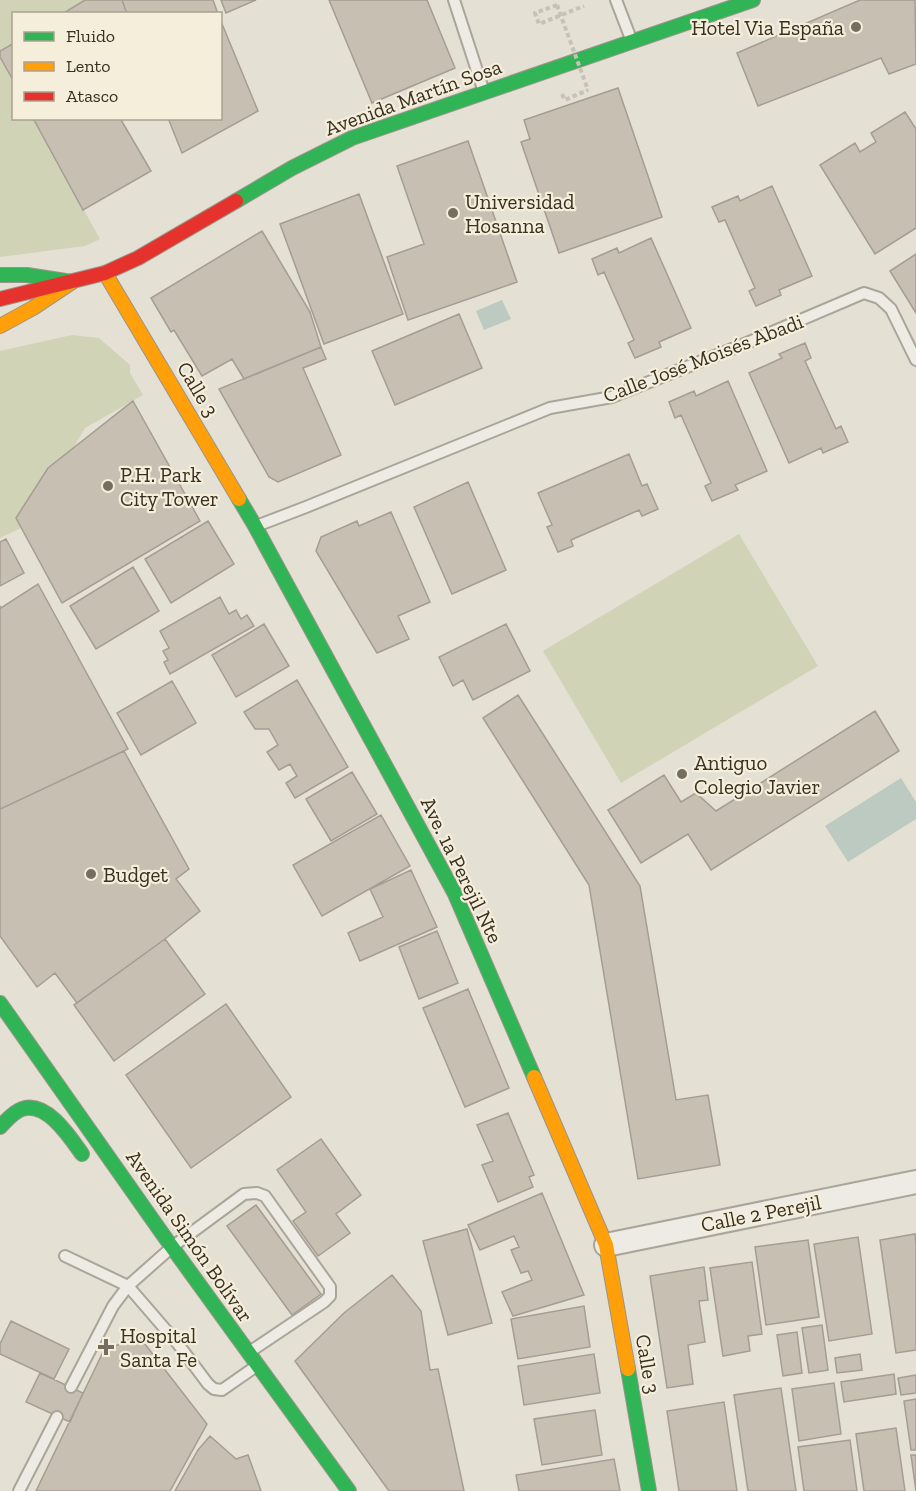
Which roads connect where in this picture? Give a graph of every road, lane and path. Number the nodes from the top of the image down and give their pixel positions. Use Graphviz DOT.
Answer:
graph roads {
  1 [pos="454,0"];
  2 [pos="616,0"];
  3 [pos="753,0"];
  4 [pos="584,6"];
  5 [pos="633,42"];
  6 [pos="588,90"];
  7 [pos="484,92"];
  8 [pos="105,273"];
  9 [pos="0,276"];
  10 [pos="72,282"];
  11 [pos="0,299"];
  12 [pos="0,326"];
  13 [pos="916,360"];
  14 [pos="255,526"];
  15 [pos="0,1003"];
  16 [pos="0,1127"];
  17 [pos="92,1166"];
  18 [pos="916,1182"];
  19 [pos="129,1208"];
  20 [pos="168,1241"];
  21 [pos="606,1245"];
  22 [pos="65,1256"];
  23 [pos="128,1286"];
  24 [pos="248,1353"];
  25 [pos="257,1365"];
  26 [pos="71,1388"];
  27 [pos="57,1417"];
  28 [pos="19,1491"];
  29 [pos="348,1491"];
  30 [pos="649,1491"];
  1 -- 7 [label="lane"];
  2 -- 5 [label="lane"];
  3 -- 5 [label="main road, Avenida Martín Sosa"];
  4 -- 6 [label="path, bridge"];
  5 -- 7 [label="main road, Avenida Martín Sosa"];
  7 -- 8 [label="main road, Avenida Martín Sosa"];
  8 -- 10 [label="main road, Avenida Martín Sosa"];
  8 -- 14 [label="main road, Calle 3"];
  9 -- 10 [label="main road"];
  10 -- 11 [label="main road, Avenida Martín Sosa"];
  10 -- 12 [label="main road"];
  13 -- 14 [label="lane, Calle José Moisés Abadi"];
  14 -- 21 [label="main road, Ave. 1a Perejil Nte"];
  15 -- 20 [label="main road, Avenida Simón Bolívar"];
  16 -- 17 [label="main road"];
  18 -- 21 [label="street, Calle 2 Perejil"];
  19 -- 20 [label="main road"];
  20 -- 23 [label="lane"];
  20 -- 24 [label="main road, Avenida Simón Bolívar"];
  20 -- 24 [label="lane"];
  21 -- 30 [label="main road, Calle 3"];
  22 -- 23 [label="lane"];
  23 -- 25 [label="lane"];
  23 -- 26 [label="lane"];
  24 -- 25 [label="main road, Avenida Simón Bolívar"];
  25 -- 29 [label="main road, Avenida Simón Bolívar"];
  27 -- 28 [label="lane"];
}
